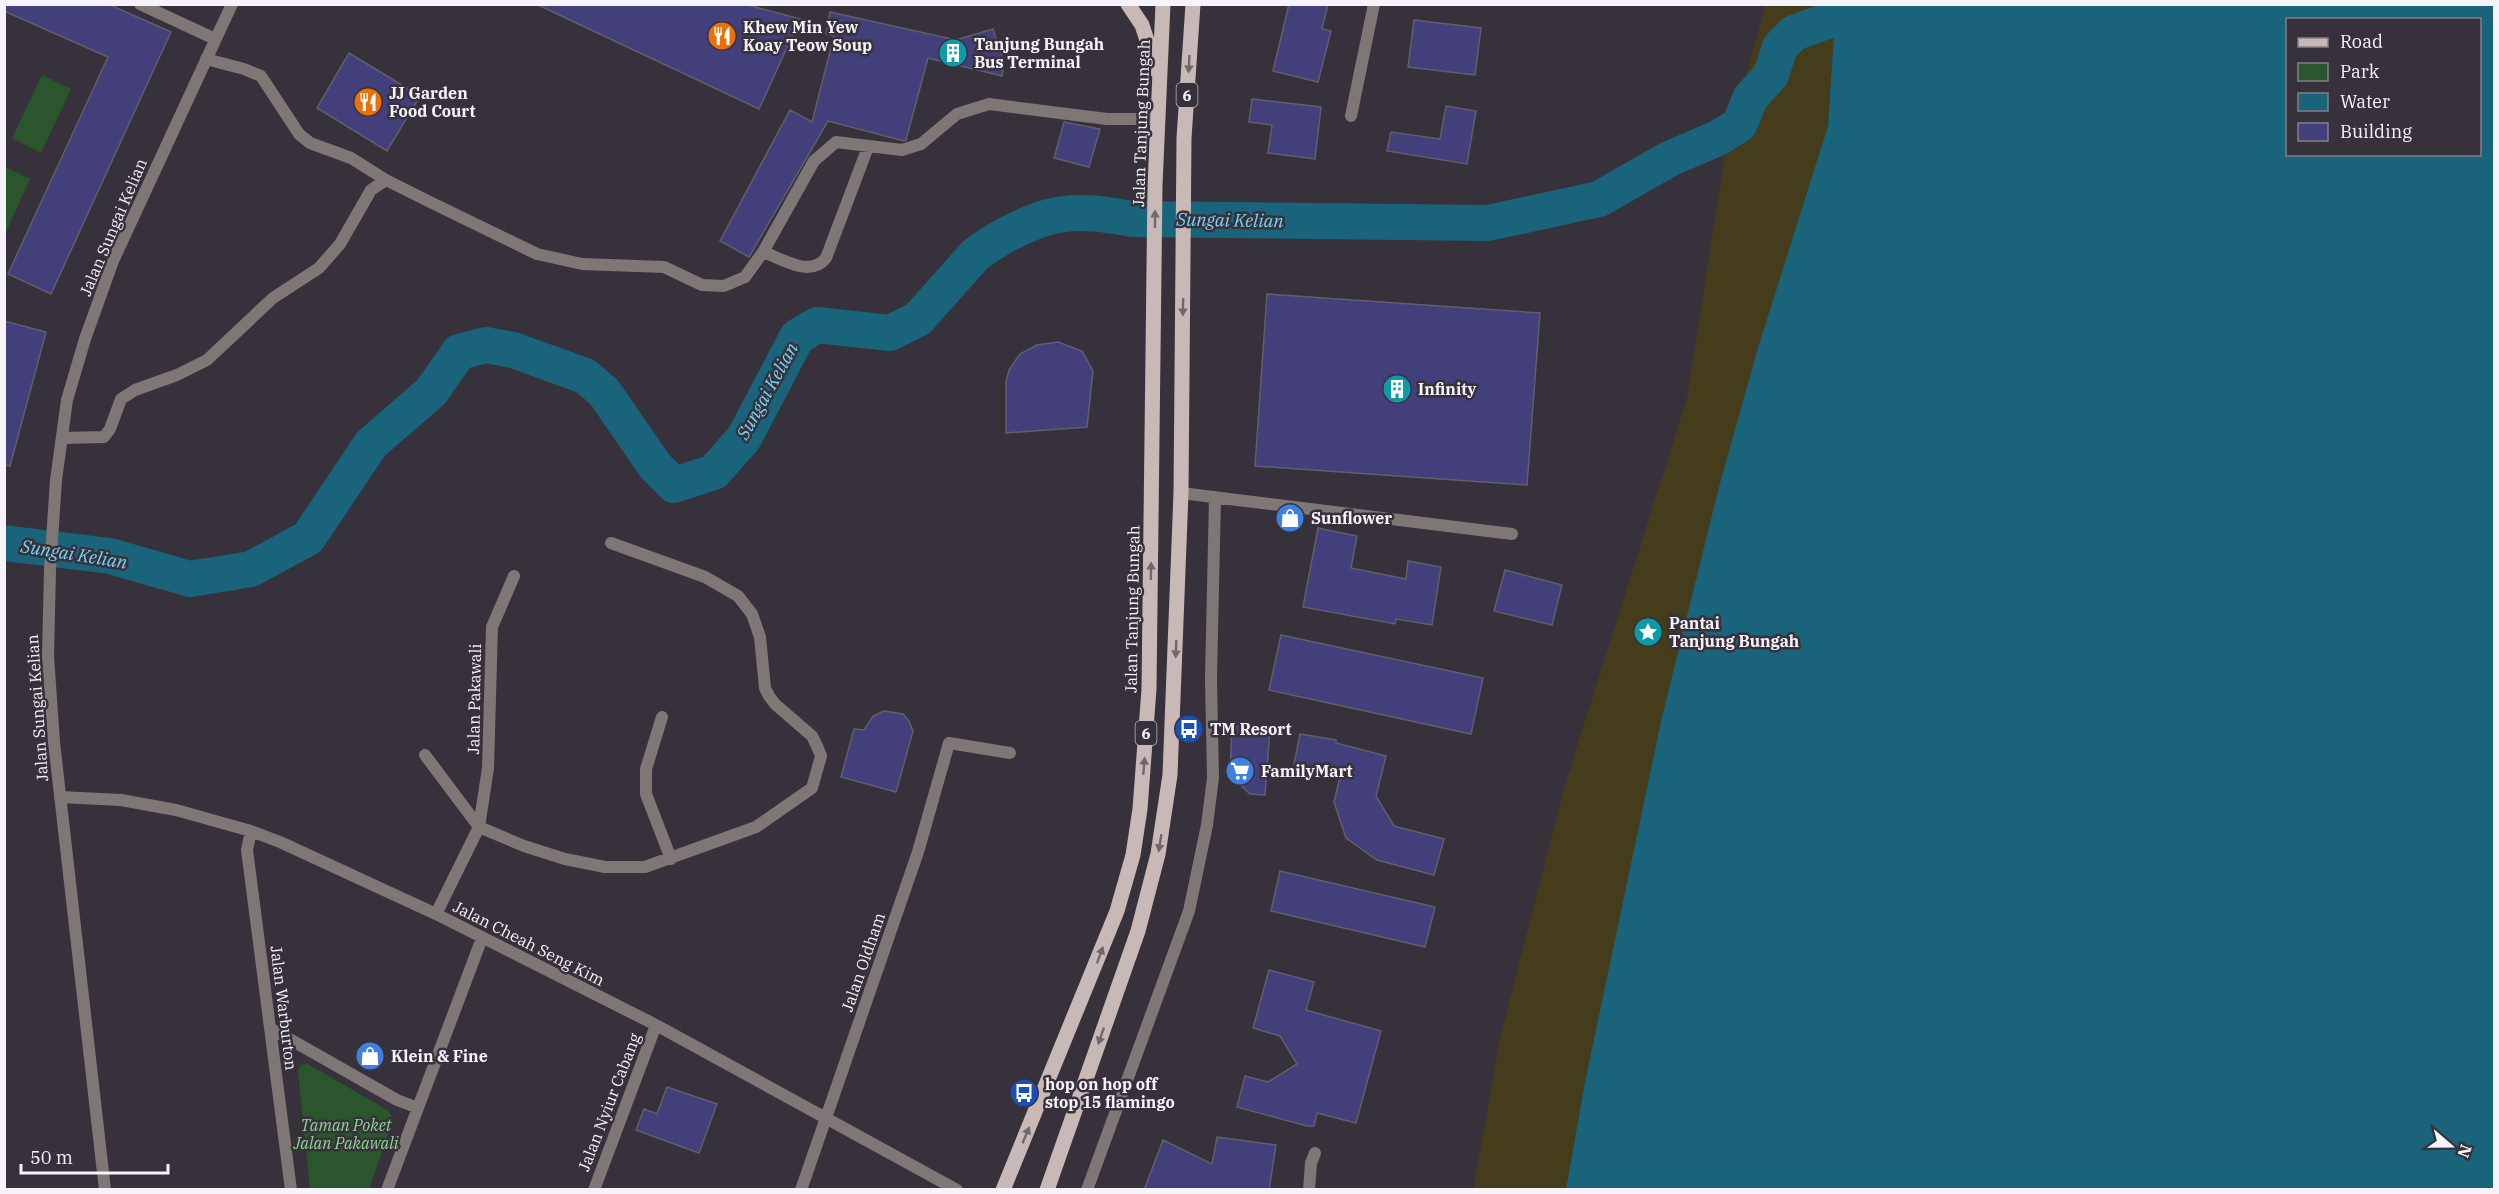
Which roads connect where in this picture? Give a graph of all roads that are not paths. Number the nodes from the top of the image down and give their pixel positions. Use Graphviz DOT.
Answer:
graph roads {
  1 [pos="140,4"];
  2 [pos="232,4"];
  3 [pos="1128,4"];
  4 [pos="1163,4"];
  5 [pos="1374,4"];
  6 [pos="1191,5"];
  7 [pos="215,39"];
  8 [pos="206,59"];
  9 [pos="1160,79"];
  10 [pos="1351,116"];
  11 [pos="1157,119"];
  12 [pos="868,147"];
  13 [pos="386,180"];
  14 [pos="762,252"];
  15 [pos="63,438"];
  16 [pos="1181,493"];
  17 [pos="1215,497"];
  18 [pos="1512,534"];
  19 [pos="611,543"];
  20 [pos="514,576"];
  21 [pos="662,717"];
  22 [pos="1010,753"];
  23 [pos="425,755"];
  24 [pos="60,797"];
  25 [pos="479,827"];
  26 [pos="251,831"];
  27 [pos="671,859"];
  28 [pos="436,914"];
  29 [pos="482,938"];
  30 [pos="656,1025"];
  31 [pos="270,1028"];
  32 [pos="418,1108"];
  33 [pos="827,1118"];
  34 [pos="1315,1153"];
  35 [pos="105,1190"];
  36 [pos="291,1190"];
  37 [pos="387,1190"];
  38 [pos="594,1190"];
  39 [pos="801,1190"];
  40 [pos="957,1190"];
  41 [pos="1003,1190"];
  42 [pos="1047,1190"];
  43 [pos="1088,1190"];
  44 [pos="1309,1190"];
  1 -- 7 [label="street"];
  2 -- 7 [label="street, Jalan Sungai Kelian"];
  3 -- 9 [label="main road"];
  4 -- 9 [label="main road, Jalan Tanjung Bungah / 6"];
  5 -- 10 [label="street"];
  6 -- 16 [label="main road, 6, one-way"];
  7 -- 8 [label="street, Jalan Sungai Kelian"];
  8 -- 13 [label="street"];
  8 -- 15 [label="street, Jalan Sungai Kelian"];
  9 -- 11 [label="main road, Jalan Tanjung Bungah / 6"];
  11 -- 12 [label="street"];
  41 -- 11 [label="main road, Jalan Tanjung Bungah / 6, one-way"];
  12 -- 14 [label="street"];
  12 -- 14 [label="street"];
  13 -- 14 [label="street"];
  13 -- 15 [label="street"];
  15 -- 24 [label="street, Jalan Sungai Kelian"];
  16 -- 17 [label="street"];
  16 -- 42 [label="main road, 6, one-way"];
  17 -- 18 [label="street"];
  17 -- 43 [label="street"];
  19 -- 27 [label="street"];
  20 -- 25 [label="street, Jalan Pakawali"];
  21 -- 27 [label="street"];
  22 -- 33 [label="street, Jalan Oldham"];
  23 -- 25 [label="street"];
  24 -- 26 [label="street, Jalan Cheah Seng Kim"];
  24 -- 35 [label="street, Jalan Sungai Kelian"];
  25 -- 27 [label="street"];
  25 -- 28 [label="street, Jalan Pakawali"];
  26 -- 28 [label="street, Jalan Cheah Seng Kim"];
  26 -- 31 [label="street, Jalan Warburton"];
  28 -- 29 [label="street, Jalan Cheah Seng Kim"];
  29 -- 30 [label="street, Jalan Cheah Seng Kim"];
  29 -- 32 [label="street"];
  30 -- 33 [label="street, Jalan Cheah Seng Kim"];
  30 -- 38 [label="street, Jalan Nyiur Cabang"];
  31 -- 32 [label="street"];
  31 -- 36 [label="street, Jalan Warburton"];
  32 -- 37 [label="street"];
  33 -- 39 [label="street, Jalan Oldham"];
  33 -- 40 [label="street, Jalan Cheah Seng Kim"];
  34 -- 44 [label="street"];
}
